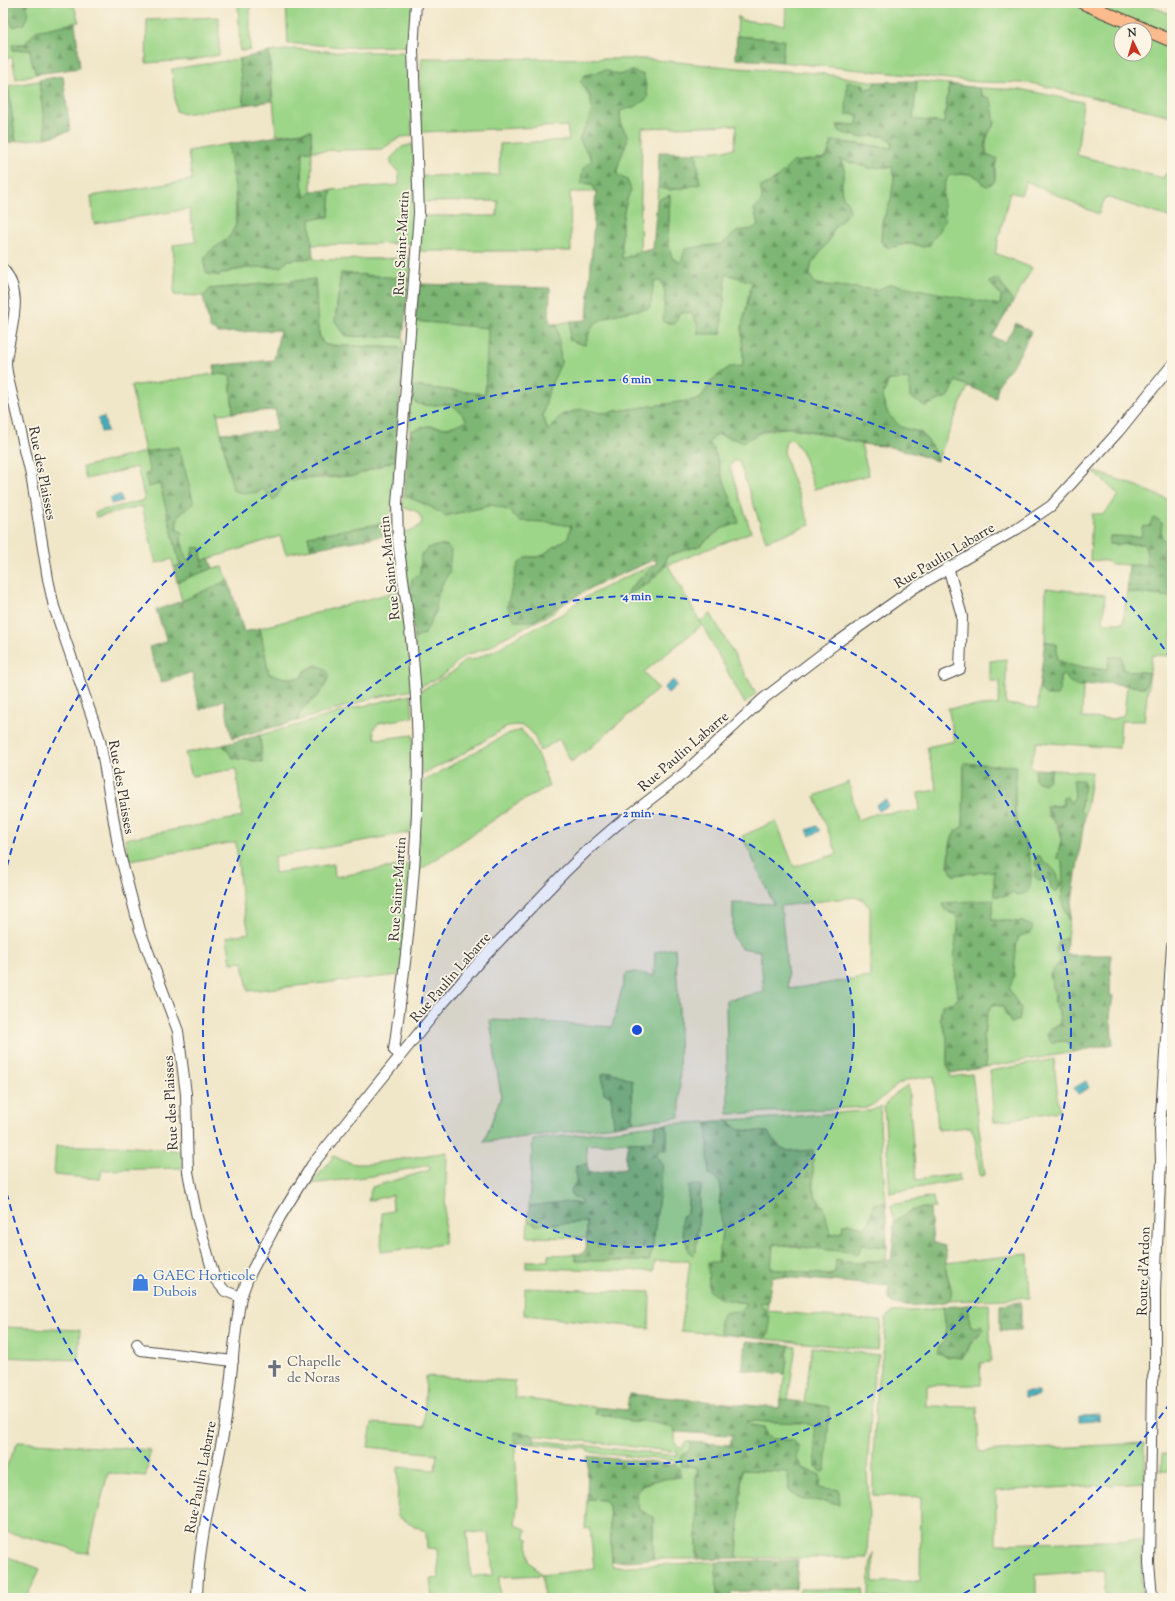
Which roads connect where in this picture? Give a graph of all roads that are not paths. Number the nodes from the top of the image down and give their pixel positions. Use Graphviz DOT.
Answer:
graph roads {
  1 [pos="416,3"];
  2 [pos="1083,3"];
  3 [pos="1172,41"];
  4 [pos="3,269"];
  5 [pos="1172,365"];
  6 [pos="948,567"];
  7 [pos="944,676"];
  8 [pos="1172,946"];
  9 [pos="400,1055"];
  10 [pos="241,1297"];
  11 [pos="137,1344"];
  12 [pos="233,1360"];
  13 [pos="197,1598"];
  14 [pos="1152,1598"];
  1 -- 9 [label="street, Rue Saint-Martin"];
  2 -- 3 [label="main road"];
  4 -- 10 [label="street, Rue des Plaisses"];
  5 -- 6 [label="street, Rue Paulin Labarre"];
  6 -- 7 [label="street"];
  6 -- 9 [label="street, Rue Paulin Labarre"];
  8 -- 14 [label="street, Route d'Ardon"];
  9 -- 10 [label="street, Rue Paulin Labarre"];
  10 -- 12 [label="street, Rue Paulin Labarre"];
  11 -- 12 [label="street"];
  12 -- 13 [label="street, Rue Paulin Labarre"];
}
